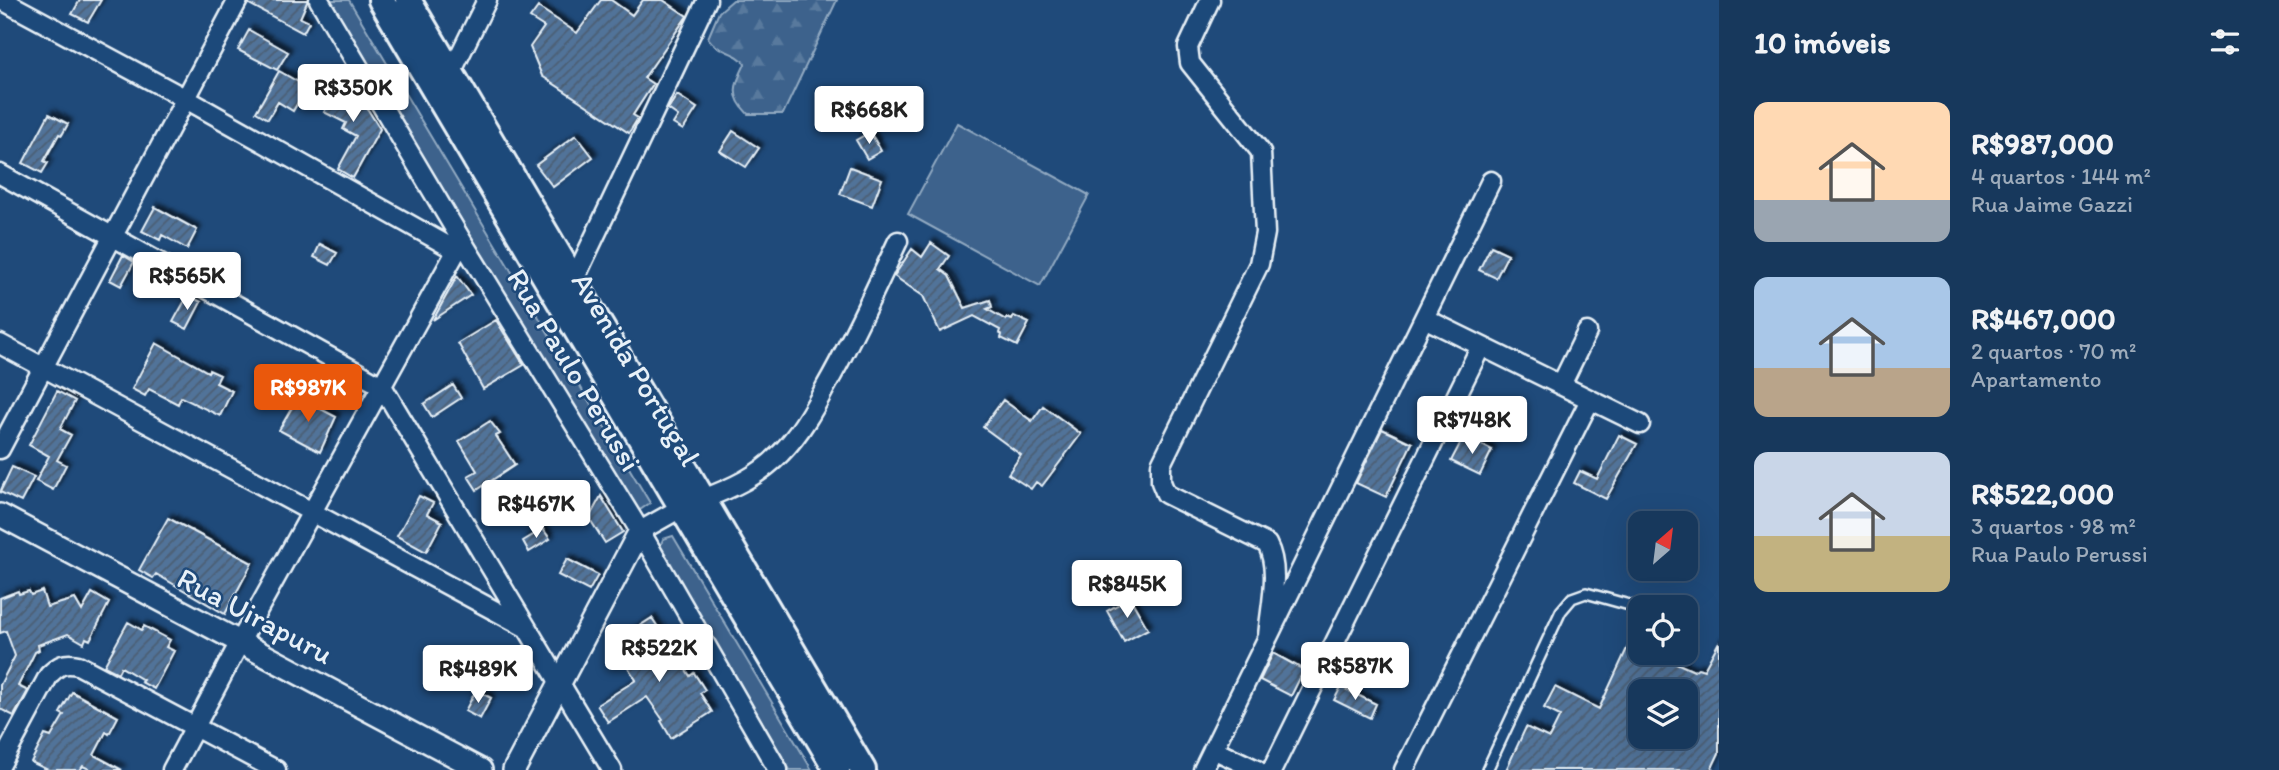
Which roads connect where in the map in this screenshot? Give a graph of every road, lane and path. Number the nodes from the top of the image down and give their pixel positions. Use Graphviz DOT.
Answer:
graph roads {
  1 [pos="2,0"];
  2 [pos="238,0"];
  3 [pos="319,0"];
  4 [pos="381,0"];
  5 [pos="408,0"];
  6 [pos="487,0"];
  7 [pos="707,0"];
  8 [pos="1210,0"];
  9 [pos="452,73"];
  10 [pos="186,99"];
  11 [pos="0,174"];
  12 [pos="1491,181"];
  13 [pos="113,237"];
  14 [pos="898,242"];
  15 [pos="459,246"];
  16 [pos="574,281"];
  17 [pos="1424,318"];
  18 [pos="1587,332"];
  19 [pos="0,344"];
  20 [pos="1481,346"];
  21 [pos="44,367"];
  22 [pos="1561,385"];
  23 [pos="382,386"];
  24 [pos="1590,400"];
  25 [pos="1640,424"];
  26 [pos="0,449"];
  27 [pos="692,504"];
  28 [pos="312,512"];
  29 [pos="0,515"];
  30 [pos="640,531"];
  31 [pos="1628,605"];
  32 [pos="528,628"];
  33 [pos="1268,637"];
  34 [pos="240,642"];
  35 [pos="560,683"];
  36 [pos="195,727"];
  37 [pos="1213,749"];
  38 [pos="0,766"];
  39 [pos="850,768"];
  40 [pos="172,770"];
  41 [pos="276,770"];
  42 [pos="481,770"];
  43 [pos="514,770"];
  44 [pos="612,770"];
  45 [pos="778,770"];
  46 [pos="1203,770"];
  47 [pos="1257,770"];
  48 [pos="1272,770"];
  49 [pos="1404,770"];
  50 [pos="1487,770"];
  1 -- 10 [label="street"];
  2 -- 10 [label="street"];
  3 -- 15 [label="street, Rua Paulo Perussi"];
  4 -- 27 [label="main road, Avenida Portugal"];
  5 -- 9 [label="main road"];
  6 -- 9 [label="street"];
  7 -- 16 [label="street"];
  8 -- 33 [label="street"];
  9 -- 16 [label="main road"];
  10 -- 13 [label="street"];
  10 -- 15 [label="street"];
  11 -- 13 [label="street"];
  12 -- 17 [label="street"];
  13 -- 21 [label="street"];
  13 -- 23 [label="street"];
  14 -- 27 [label="street"];
  15 -- 23 [label="street"];
  15 -- 30 [label="street, Rua Paulo Perussi"];
  16 -- 27 [label="main road"];
  17 -- 20 [label="street"];
  17 -- 33 [label="street"];
  18 -- 22 [label="street"];
  19 -- 21 [label="street"];
  20 -- 22 [label="street"];
  20 -- 48 [label="street"];
  21 -- 26 [label="street"];
  21 -- 28 [label="street"];
  22 -- 24 [label="street"];
  23 -- 28 [label="street"];
  23 -- 32 [label="street"];
  24 -- 25 [label="street"];
  24 -- 49 [label="street"];
  27 -- 30 [label="street"];
  27 -- 39 [label="main road, Avenida Portugal"];
  28 -- 32 [label="street"];
  28 -- 34 [label="street"];
  29 -- 34 [label="street, Rua Uirapuru"];
  30 -- 35 [label="street"];
  30 -- 45 [label="street, Rua Paulo Perussi"];
  31 -- 50 [label="lane"];
  32 -- 35 [label="street"];
  33 -- 37 [label="street"];
  34 -- 36 [label="street"];
  34 -- 42 [label="street, Rua Uirapuru"];
  35 -- 43 [label="street"];
  35 -- 44 [label="street"];
  36 -- 38 [label="street"];
  36 -- 40 [label="street"];
  36 -- 41 [label="street"];
  37 -- 46 [label="street"];
  37 -- 47 [label="street"];
}
